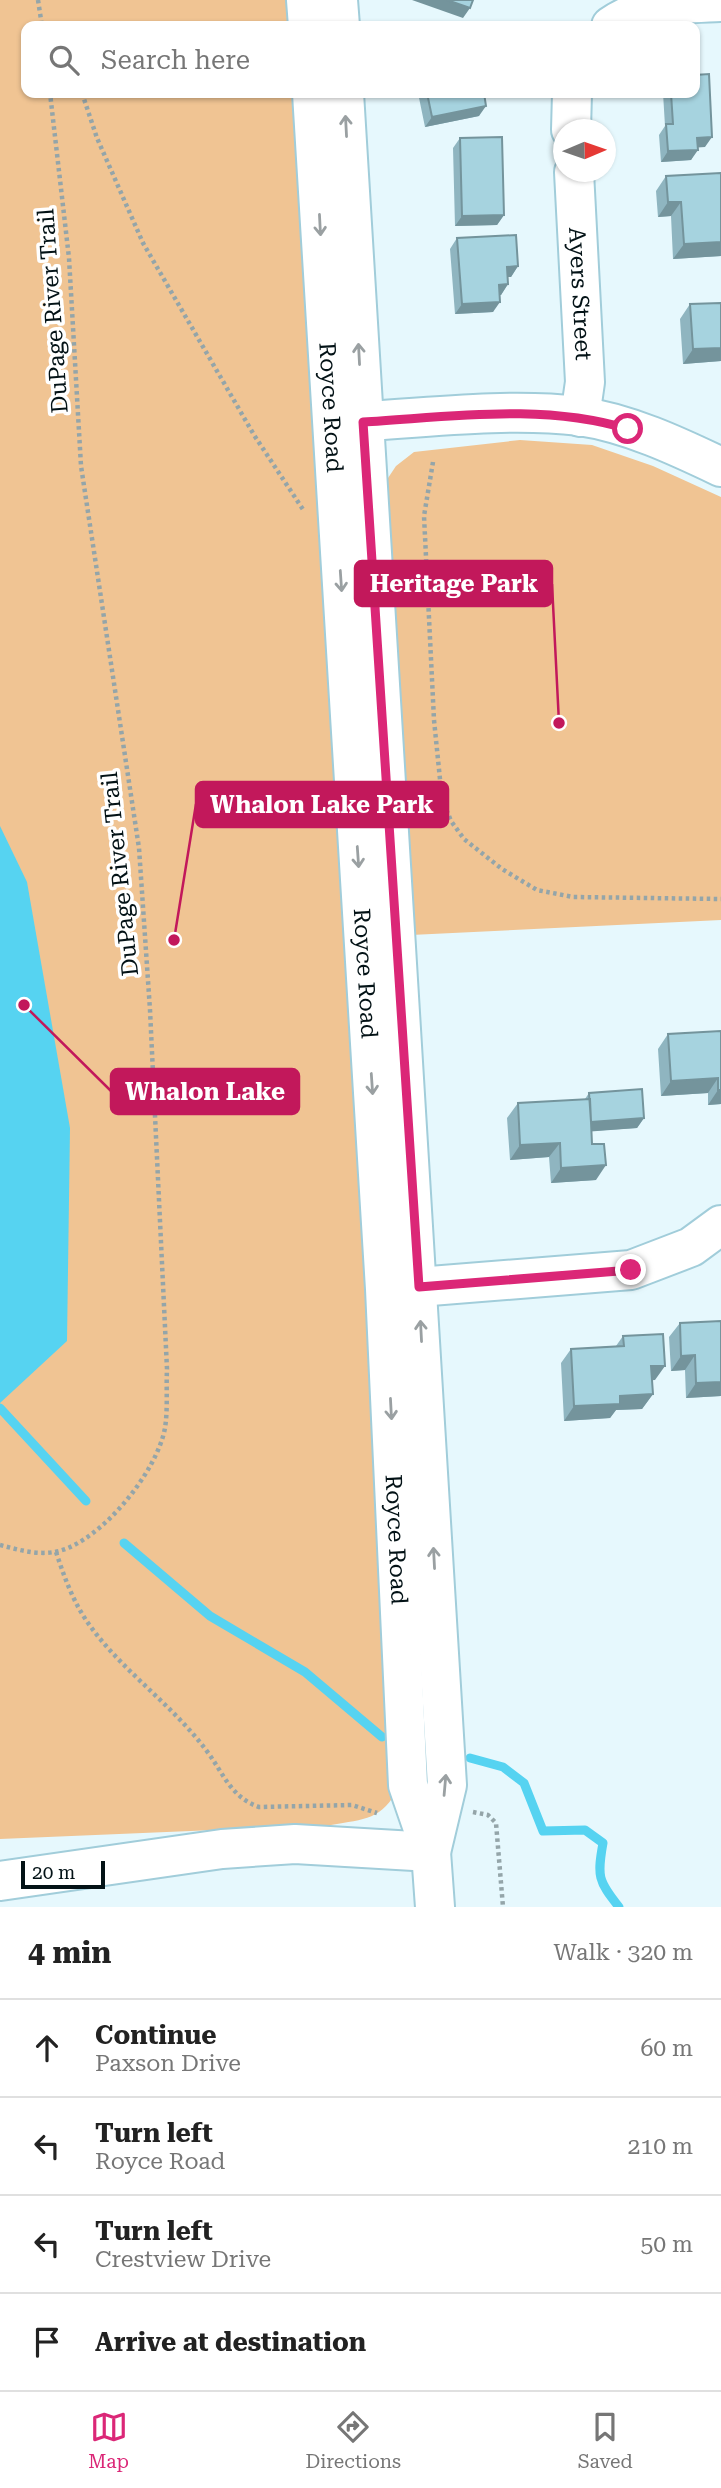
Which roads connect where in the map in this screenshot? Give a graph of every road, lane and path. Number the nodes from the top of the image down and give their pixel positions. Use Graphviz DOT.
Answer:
graph roads {
  1 [pos="38,0"];
  2 [pos="306,0"];
  3 [pos="338,0"];
  4 [pos="721,2"];
  5 [pos="41,21"];
  6 [pos="308,21"];
  7 [pos="340,21"];
  8 [pos="618,21"];
  9 [pos="51,98"];
  10 [pos="84,98"];
  11 [pos="313,98"];
  12 [pos="344,98"];
  13 [pos="572,98"];
  14 [pos="571,119"];
  15 [pos="574,182"];
  16 [pos="580,416"];
  17 [pos="347,423"];
  18 [pos="433,461"];
  19 [pos="721,467"];
  20 [pos="315,514"];
  21 [pos="721,899"];
  22 [pos="721,1225"];
  23 [pos="402,1288"];
  24 [pos="0,1545"];
  25 [pos="57,1552"];
  26 [pos="429,1811"];
  27 [pos="431,1852"];
  28 [pos="0,1881"];
  29 [pos="435,1907"];
  30 [pos="503,1907"];
  1 -- 5 [label="path"];
  2 -- 6 [label="street"];
  3 -- 7 [label="street"];
  4 -- 8 [label="street"];
  9 -- 25 [label="path, DuPage River Trail"];
  10 -- 20 [label="path"];
  11 -- 17 [label="street, Royce Road, one-way"];
  17 -- 12 [label="street, Royce Road, one-way"];
  13 -- 14 [label="street"];
  15 -- 16 [label="street, Ayers Street"];
  16 -- 17 [label="street"];
  16 -- 19 [label="street"];
  17 -- 23 [label="street, Royce Road"];
  18 -- 21 [label="path"];
  22 -- 23 [label="street"];
  23 -- 26 [label="street, Royce Road"];
  24 -- 25 [label="path"];
  25 -- 26 [label="path"];
  26 -- 27 [label="street, Royce Road"];
  26 -- 30 [label="path"];
  27 -- 28 [label="street"];
  27 -- 29 [label="street, Royce Road"];
}
